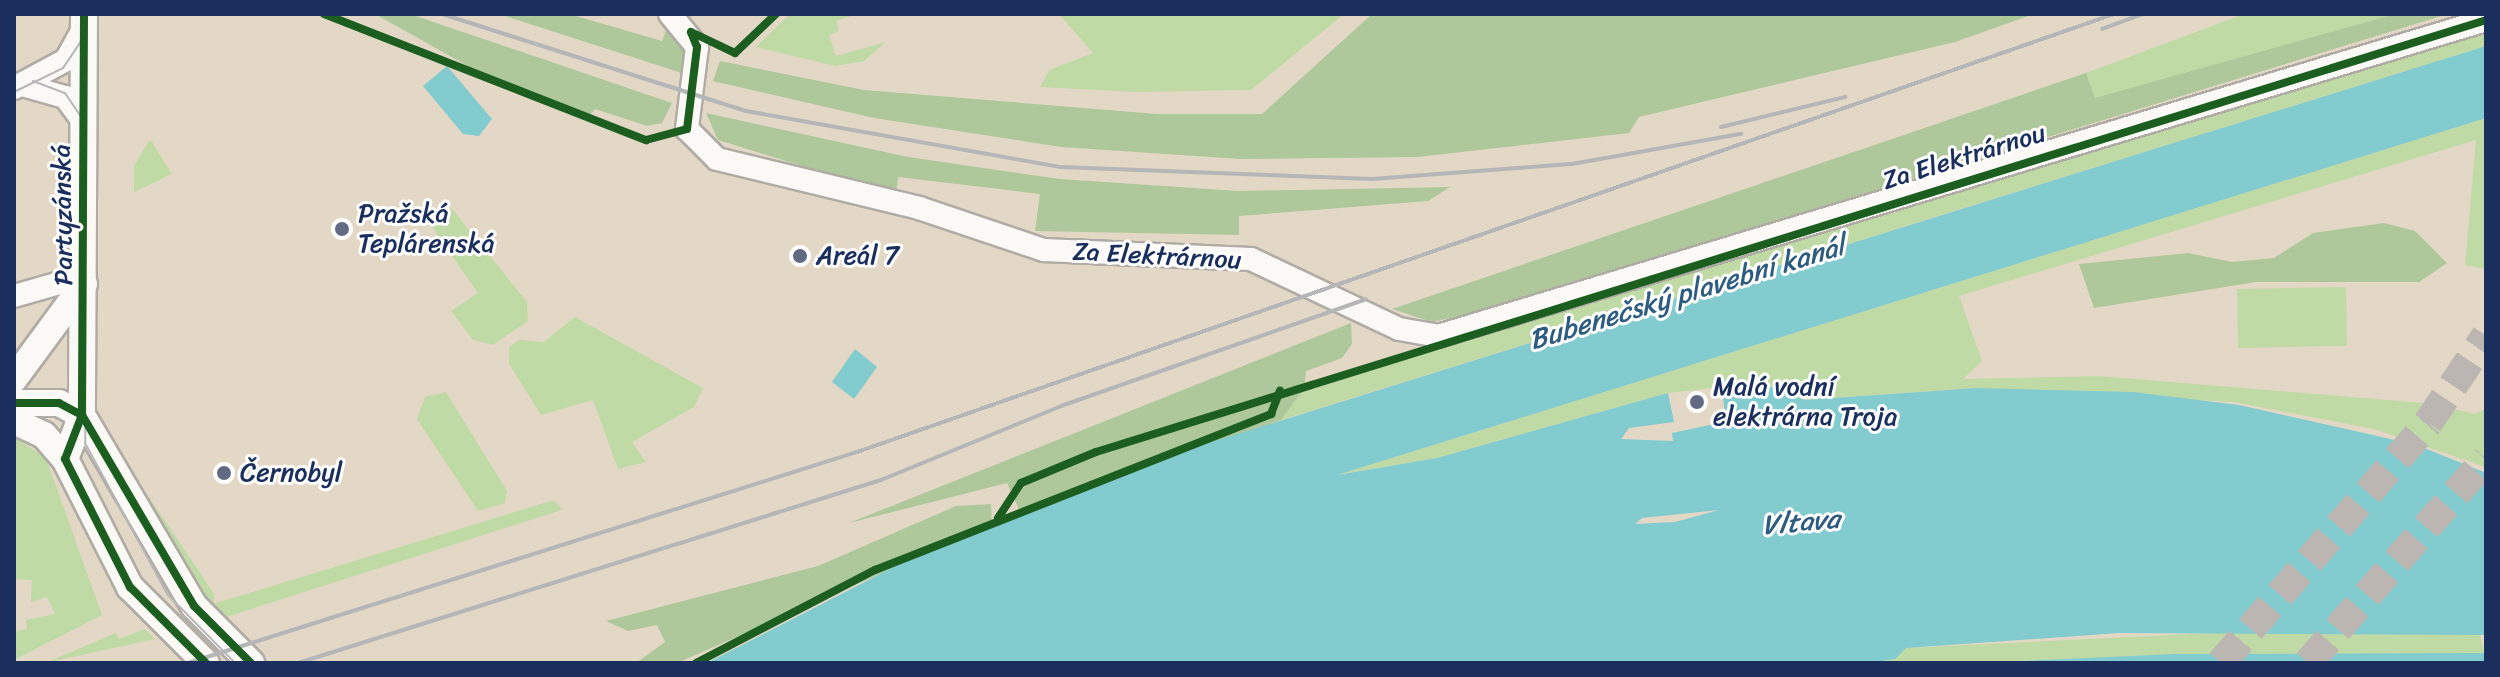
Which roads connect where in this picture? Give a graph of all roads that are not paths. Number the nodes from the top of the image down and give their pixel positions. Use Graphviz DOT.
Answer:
graph roads {
  1 [pos="670,14"];
  2 [pos="2486,20"];
  3 [pos="84,22"];
  4 [pos="18,87"];
  5 [pos="81,118"];
  6 [pos="84,280"];
  7 [pos="14,296"];
  8 [pos="14,379"];
  9 [pos="14,403"];
  10 [pos="82,415"];
  11 [pos="14,420"];
  12 [pos="65,459"];
  13 [pos="206,663"];
  14 [pos="251,663"];
  1 -- 2 [label="street, Za Elektrárnou"];
  3 -- 4 [label="street"];
  3 -- 5 [label="main road, Partyzánská"];
  4 -- 5 [label="street"];
  5 -- 6 [label="main road, Partyzánská"];
  6 -- 7 [label="street"];
  6 -- 8 [label="main road"];
  6 -- 10 [label="main road, Partyzánská"];
  9 -- 10 [label="main road"];
  10 -- 11 [label="main road"];
  10 -- 12 [label="main road, Partyzánská"];
  10 -- 14 [label="main road"];
  11 -- 12 [label="main road"];
  12 -- 13 [label="main road"];
}
